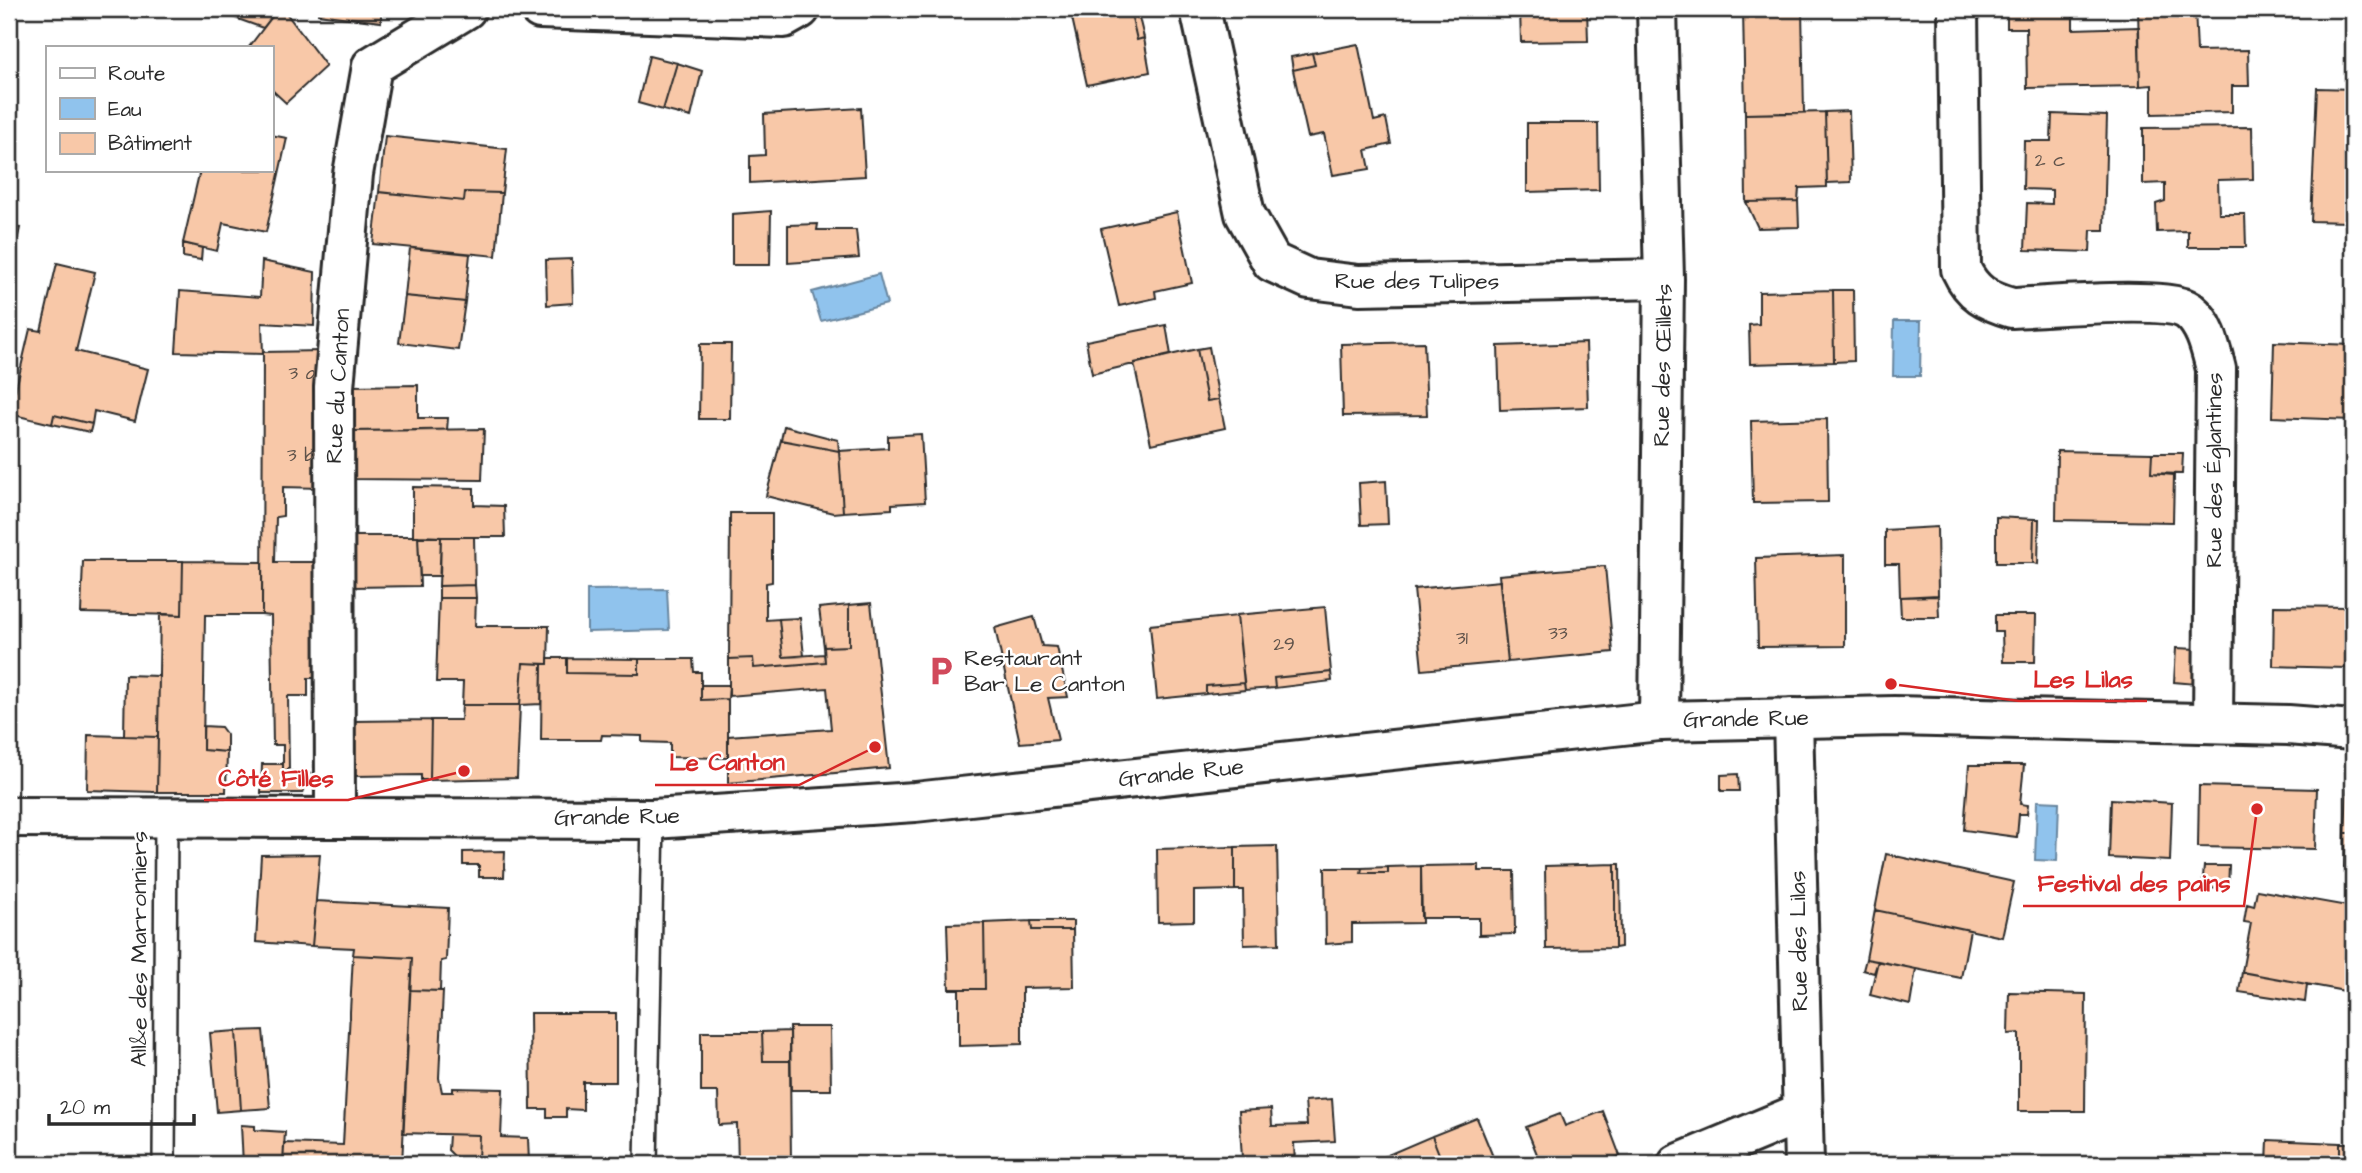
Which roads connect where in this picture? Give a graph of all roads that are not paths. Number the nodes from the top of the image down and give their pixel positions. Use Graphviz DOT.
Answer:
graph roads {
  1 [pos="466,9"];
  2 [pos="540,9"];
  3 [pos="800,9"];
  4 [pos="1200,9"];
  5 [pos="1657,9"];
  6 [pos="1958,9"];
  7 [pos="1664,279"];
  8 [pos="1793,718"];
  9 [pos="1659,722"];
  10 [pos="2213,723"];
  11 [pos="2353,730"];
  12 [pos="9,817"];
  13 [pos="166,818"];
  14 [pos="335,818"];
  15 [pos="653,819"];
  16 [pos="1803,1112"];
  17 [pos="164,1164"];
  18 [pos="646,1164"];
  19 [pos="1678,1164"];
  20 [pos="1804,1164"];
  1 -- 14 [label="street, Rue du Canton"];
  2 -- 3 [label="street"];
  4 -- 7 [label="street, Rue des Tulipes"];
  5 -- 7 [label="street, Rue des Œillets"];
  6 -- 10 [label="street, Rue des Églantines"];
  7 -- 9 [label="street, Rue des Œillets"];
  8 -- 9 [label="street, Grande Rue"];
  8 -- 10 [label="street, Grande Rue"];
  8 -- 16 [label="street, Rue des Lilas"];
  9 -- 15 [label="street, Grande Rue"];
  10 -- 11 [label="street, Grande Rue"];
  12 -- 13 [label="street, Grande Rue"];
  13 -- 14 [label="street, Grande Rue"];
  13 -- 17 [label="lane, All&e des Marronniers"];
  14 -- 15 [label="street, Grande Rue"];
  15 -- 18 [label="lane"];
  16 -- 19 [label="street"];
  16 -- 20 [label="street, Rue des Lilas"];
}
